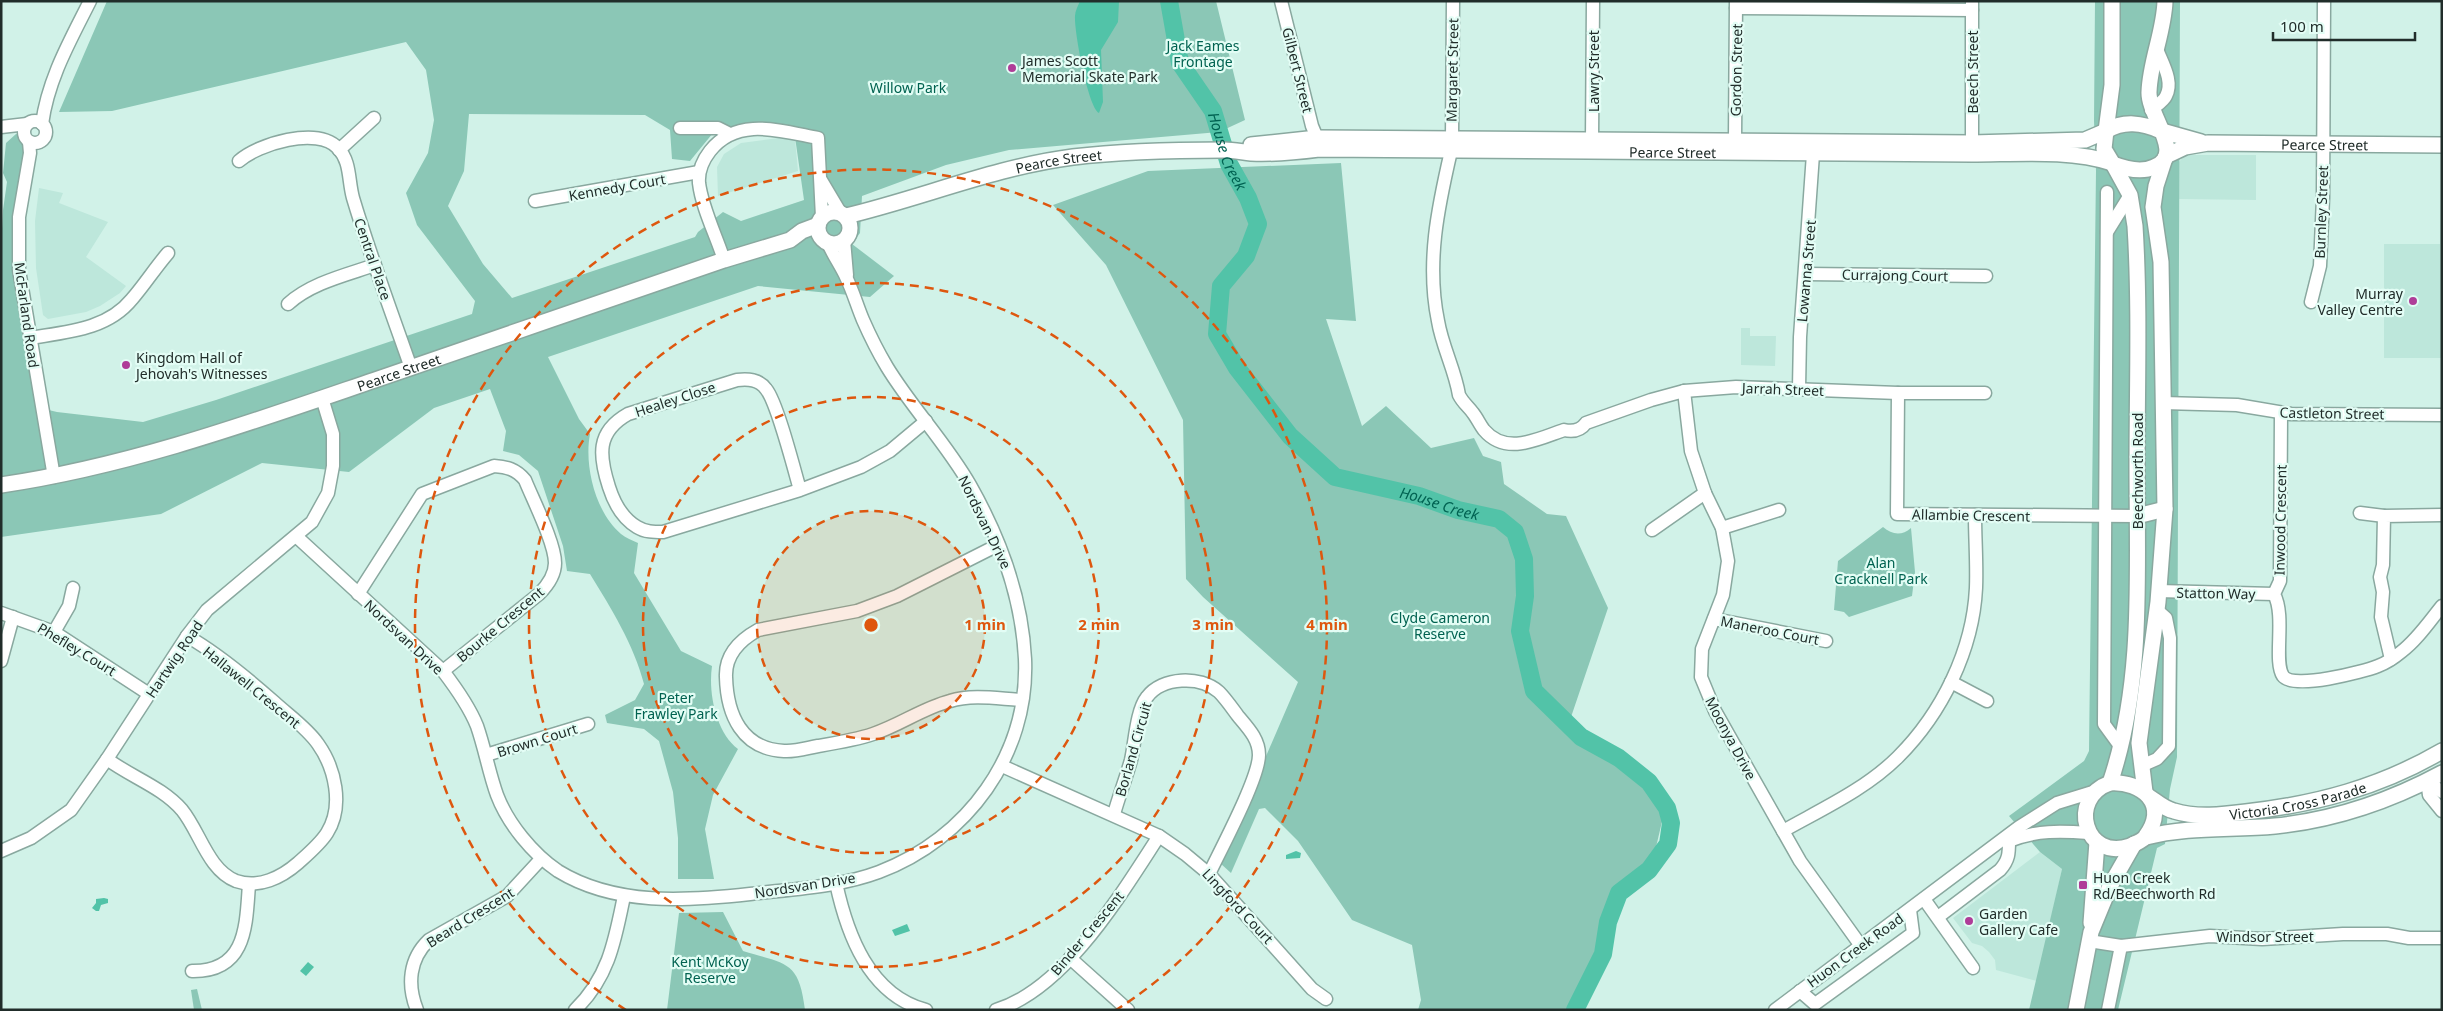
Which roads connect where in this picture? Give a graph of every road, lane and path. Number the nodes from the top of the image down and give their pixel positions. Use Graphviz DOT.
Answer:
graph roads {
  1 [pos="90,1"];
  2 [pos="1281,1"];
  3 [pos="1453,1"];
  4 [pos="1593,1"];
  5 [pos="2112,1"];
  6 [pos="2165,1"];
  7 [pos="2324,1"];
  8 [pos="1736,5"];
  9 [pos="1794,5"];
  10 [pos="1914,5"];
  11 [pos="1972,6"];
  12 [pos="374,118"];
  13 [pos="5,127"];
  14 [pos="680,128"];
  15 [pos="2106,131"];
  16 [pos="2161,131"];
  17 [pos="32,134"];
  18 [pos="730,134"];
  19 [pos="1592,140"];
  20 [pos="2208,143"];
  21 [pos="1318,144"];
  22 [pos="2323,144"];
  23 [pos="1451,145"];
  24 [pos="2442,145"];
  25 [pos="1734,146"];
  26 [pos="1813,148"];
  27 [pos="1972,148"];
  28 [pos="339,150"];
  29 [pos="2165,157"];
  30 [pos="238,161"];
  31 [pos="2112,164"];
  32 [pos="699,172"];
  33 [pos="820,178"];
  34 [pos="2107,192"];
  35 [pos="2130,195"];
  36 [pos="535,201"];
  37 [pos="890,206"];
  38 [pos="843,214"];
  39 [pos="820,221"];
  40 [pos="2107,232"];
  41 [pos="848,236"];
  42 [pos="790,240"];
  43 [pos="826,241"];
  44 [pos="168,253"];
  45 [pos="724,260"];
  46 [pos="375,265"];
  47 [pos="1805,274"];
  48 [pos="1986,276"];
  49 [pos="847,278"];
  50 [pos="2311,302"];
  51 [pos="288,304"];
  52 [pos="30,338"];
  53 [pos="410,368"];
  54 [pos="1799,388"];
  55 [pos="1684,391"];
  56 [pos="1898,393"];
  57 [pos="1986,393"];
  58 [pos="318,400"];
  59 [pos="2163,403"];
  60 [pos="2281,414"];
  61 [pos="2442,415"];
  62 [pos="926,421"];
  63 [pos="54,477"];
  64 [pos="1,484"];
  65 [pos="800,490"];
  66 [pos="1705,493"];
  67 [pos="2165,509"];
  68 [pos="1779,510"];
  69 [pos="2360,513"];
  70 [pos="2442,515"];
  71 [pos="1975,516"];
  72 [pos="2106,516"];
  73 [pos="2137,516"];
  74 [pos="2384,516"];
  75 [pos="1722,528"];
  76 [pos="1652,530"];
  77 [pos="297,537"];
  78 [pos="998,545"];
  79 [pos="73,588"];
  80 [pos="2158,591"];
  81 [pos="358,594"];
  82 [pos="2274,594"];
  83 [pos="2442,606"];
  84 [pos="2157,610"];
  85 [pos="7,615"];
  86 [pos="1714,619"];
  87 [pos="54,632"];
  88 [pos="187,636"];
  89 [pos="1826,641"];
  90 [pos="2391,659"];
  91 [pos="1,661"];
  92 [pos="443,671"];
  93 [pos="1951,682"];
  94 [pos="149,694"];
  95 [pos="1022,700"];
  96 [pos="1987,701"];
  97 [pos="588,724"];
  98 [pos="2120,746"];
  99 [pos="2442,751"];
  100 [pos="486,755"];
  101 [pos="107,759"];
  102 [pos="1002,766"];
  103 [pos="2141,766"];
  104 [pos="2415,767"];
  105 [pos="2442,773"];
  106 [pos="2427,781"];
  107 [pos="2110,783"];
  108 [pos="2096,791"];
  109 [pos="2442,792"];
  110 [pos="2148,795"];
  111 [pos="2442,811"];
  112 [pos="1114,814"];
  113 [pos="1783,830"];
  114 [pos="1159,836"];
  115 [pos="2093,837"];
  116 [pos="2009,841"];
  117 [pos="2140,841"];
  118 [pos="1,851"];
  119 [pos="1989,852"];
  120 [pos="541,859"];
  121 [pos="1209,874"];
  122 [pos="836,883"];
  123 [pos="249,884"];
  124 [pos="624,896"];
  125 [pos="1924,899"];
  126 [pos="1910,910"];
  127 [pos="1938,916"];
  128 [pos="2090,936"];
  129 [pos="2442,938"];
  130 [pos="1861,946"];
  131 [pos="2121,946"];
  132 [pos="1070,958"];
  133 [pos="1973,968"];
  134 [pos="192,971"];
  135 [pos="1800,991"];
  136 [pos="1326,999"];
  137 [pos="417,1010"];
  138 [pos="575,1010"];
  139 [pos="926,1010"];
  140 [pos="996,1010"];
  141 [pos="1128,1010"];
  142 [pos="1775,1010"];
  143 [pos="2076,1010"];
  144 [pos="2108,1010"];
  1 -- 17 [label="street, McFarland Road"];
  2 -- 21 [label="street, Gilbert Street"];
  3 -- 23 [label="street, Margaret Street"];
  4 -- 19 [label="street, Lawry Street"];
  5 -- 15 [label="main road"];
  6 -- 16 [label="main road"];
  7 -- 22 [label="street, Burnley Street"];
  8 -- 9 [label="street"];
  8 -- 25 [label="street, Gordon Street"];
  9 -- 10 [label="street"];
  10 -- 11 [label="street"];
  11 -- 27 [label="street, Beech Street"];
  12 -- 28 [label="street"];
  13 -- 17 [label="street"];
  14 -- 18 [label="street"];
  15 -- 16 [label="main road"];
  15 -- 27 [label="main road, Pearce Street"];
  15 -- 31 [label="main road"];
  16 -- 20 [label="main road, Pearce Street"];
  16 -- 29 [label="main road"];
  17 -- 52 [label="street, McFarland Road"];
  18 -- 32 [label="street"];
  18 -- 33 [label="street"];
  19 -- 23 [label="main road, Pearce Street"];
  19 -- 25 [label="main road, Pearce Street"];
  20 -- 22 [label="main road, Pearce Street"];
  20 -- 29 [label="main road, Pearce Street"];
  21 -- 23 [label="main road, Pearce Street"];
  21 -- 37 [label="main road, Pearce Street"];
  22 -- 24 [label="main road, Pearce Street"];
  22 -- 50 [label="street, Burnley Street"];
  23 -- 25 [label="main road, Pearce Street"];
  23 -- 55 [label="street, Jarrah Street"];
  25 -- 26 [label="main road, Pearce Street"];
  26 -- 27 [label="main road, Pearce Street"];
  26 -- 47 [label="street, Lowanna Street"];
  27 -- 31 [label="main road, Pearce Street"];
  28 -- 30 [label="street"];
  28 -- 46 [label="street, Central Place"];
  29 -- 31 [label="main road"];
  29 -- 59 [label="main road, Beechworth Road"];
  31 -- 35 [label="main road, Beechworth Road"];
  32 -- 36 [label="street, Kennedy Court"];
  32 -- 45 [label="street"];
  33 -- 38 [label="street"];
  33 -- 39 [label="street"];
  34 -- 40 [label="street"];
  35 -- 40 [label="street"];
  35 -- 73 [label="main road, Beechworth Road"];
  37 -- 38 [label="main road, Pearce Street"];
  37 -- 41 [label="main road, Pearce Street"];
  38 -- 39 [label="main road"];
  38 -- 41 [label="main road"];
  39 -- 42 [label="main road, Pearce Street"];
  39 -- 43 [label="main road"];
  40 -- 72 [label="street"];
  41 -- 43 [label="main road"];
  41 -- 49 [label="street, Nordsvan Drive"];
  42 -- 43 [label="main road, Pearce Street"];
  42 -- 45 [label="main road, Pearce Street"];
  43 -- 49 [label="street, Nordsvan Drive"];
  44 -- 52 [label="street"];
  45 -- 53 [label="main road, Pearce Street"];
  46 -- 51 [label="street"];
  46 -- 53 [label="street, Central Place"];
  47 -- 48 [label="street, Currajong Court"];
  47 -- 54 [label="street, Lowanna Street"];
  49 -- 62 [label="street, Nordsvan Drive"];
  52 -- 63 [label="street, McFarland Road"];
  53 -- 58 [label="main road, Pearce Street"];
  54 -- 55 [label="street, Jarrah Street"];
  54 -- 56 [label="street, Jarrah Street"];
  55 -- 66 [label="street, Moonya Drive"];
  56 -- 57 [label="street, Jarrah Street"];
  56 -- 71 [label="street, Allambie Crescent"];
  58 -- 63 [label="main road, Pearce Street"];
  58 -- 77 [label="street, Hartwig Road"];
  59 -- 60 [label="street, Castleton Street"];
  59 -- 67 [label="main road, Beechworth Road"];
  60 -- 61 [label="street, Castleton Street"];
  60 -- 82 [label="street, Inwood Crescent"];
  62 -- 65 [label="street, Healey Close"];
  62 -- 78 [label="street, Nordsvan Drive"];
  63 -- 64 [label="main road, Pearce Street"];
  65 -- 65 [label="street, Healey Close"];
  66 -- 75 [label="street, Moonya Drive"];
  66 -- 76 [label="street"];
  67 -- 73 [label="main road"];
  67 -- 80 [label="main road, Beechworth Road"];
  68 -- 75 [label="street"];
  69 -- 74 [label="street"];
  70 -- 74 [label="street"];
  71 -- 72 [label="street, Allambie Crescent"];
  71 -- 93 [label="street"];
  72 -- 73 [label="street, Allambie Crescent"];
  72 -- 98 [label="street"];
  73 -- 98 [label="main road, Beechworth Road"];
  74 -- 90 [label="street"];
  75 -- 86 [label="street, Moonya Drive"];
  77 -- 81 [label="street, Nordsvan Drive"];
  77 -- 88 [label="street, Hartwig Road"];
  78 -- 95 [label="street, Nordsvan Drive"];
  78 -- 95 [label="street"];
  79 -- 87 [label="street"];
  80 -- 82 [label="street, Statton Way"];
  80 -- 84 [label="main road, Beechworth Road"];
  81 -- 92 [label="street, Nordsvan Drive"];
  81 -- 92 [label="street, Bourke Crescent"];
  82 -- 90 [label="street, Inwood Crescent"];
  83 -- 90 [label="street, Inwood Crescent"];
  84 -- 103 [label="main road, Beechworth Road"];
  84 -- 103 [label="street"];
  85 -- 87 [label="street, Phefley Court"];
  85 -- 91 [label="street"];
  86 -- 89 [label="street, Maneroo Court"];
  86 -- 113 [label="street, Moonya Drive"];
  87 -- 94 [label="street, Phefley Court"];
  88 -- 94 [label="street, Hartwig Road"];
  88 -- 123 [label="street, Hallawell Crescent"];
  92 -- 100 [label="street, Nordsvan Drive"];
  93 -- 96 [label="street"];
  93 -- 113 [label="street"];
  94 -- 101 [label="street, Hartwig Road"];
  95 -- 102 [label="street, Nordsvan Drive"];
  97 -- 100 [label="street, Brown Court"];
  98 -- 107 [label="main road, Beechworth Road"];
  99 -- 104 [label="main road, Victoria Cross Parade"];
  100 -- 120 [label="street, Nordsvan Drive"];
  101 -- 118 [label="street, Hartwig Road"];
  101 -- 123 [label="street"];
  102 -- 112 [label="street, Lingford Court"];
  102 -- 122 [label="street, Nordsvan Drive"];
  103 -- 110 [label="main road, Beechworth Road"];
  104 -- 106 [label="main road"];
  104 -- 110 [label="main road, Victoria Cross Parade"];
  105 -- 106 [label="main road, Victoria Cross Parade"];
  106 -- 109 [label="street"];
  106 -- 111 [label="street"];
  106 -- 117 [label="main road, Victoria Cross Parade"];
  107 -- 108 [label="main road"];
  107 -- 110 [label="main road"];
  108 -- 115 [label="main road"];
  108 -- 119 [label="street, Huon Creek Road"];
  110 -- 117 [label="main road"];
  112 -- 114 [label="street, Lingford Court"];
  112 -- 121 [label="street, Borland Circuit"];
  113 -- 130 [label="street, Moonya Drive"];
  114 -- 121 [label="street, Lingford Court"];
  114 -- 132 [label="street, Binder Crescent"];
  115 -- 116 [label="street, Huon Creek Road"];
  115 -- 117 [label="main road"];
  115 -- 128 [label="main road"];
  116 -- 119 [label="street, Huon Creek Road"];
  116 -- 127 [label="street"];
  117 -- 128 [label="main road"];
  119 -- 125 [label="street, Huon Creek Road"];
  120 -- 124 [label="street, Nordsvan Drive"];
  120 -- 137 [label="street, Beard Crescent"];
  121 -- 136 [label="street, Lingford Court"];
  122 -- 124 [label="street, Nordsvan Drive"];
  122 -- 139 [label="street"];
  123 -- 134 [label="street"];
  124 -- 138 [label="street"];
  125 -- 126 [label="street, Huon Creek Road"];
  125 -- 127 [label="street"];
  126 -- 130 [label="street, Huon Creek Road"];
  126 -- 135 [label="street, Huon Creek Road"];
  127 -- 133 [label="street"];
  128 -- 131 [label="street, Windsor Street"];
  128 -- 143 [label="main road"];
  129 -- 131 [label="street, Windsor Street"];
  130 -- 135 [label="street, Huon Creek Road"];
  131 -- 144 [label="street"];
  132 -- 140 [label="street, Binder Crescent"];
  132 -- 141 [label="street"];
  135 -- 142 [label="street, Huon Creek Road"];
}
